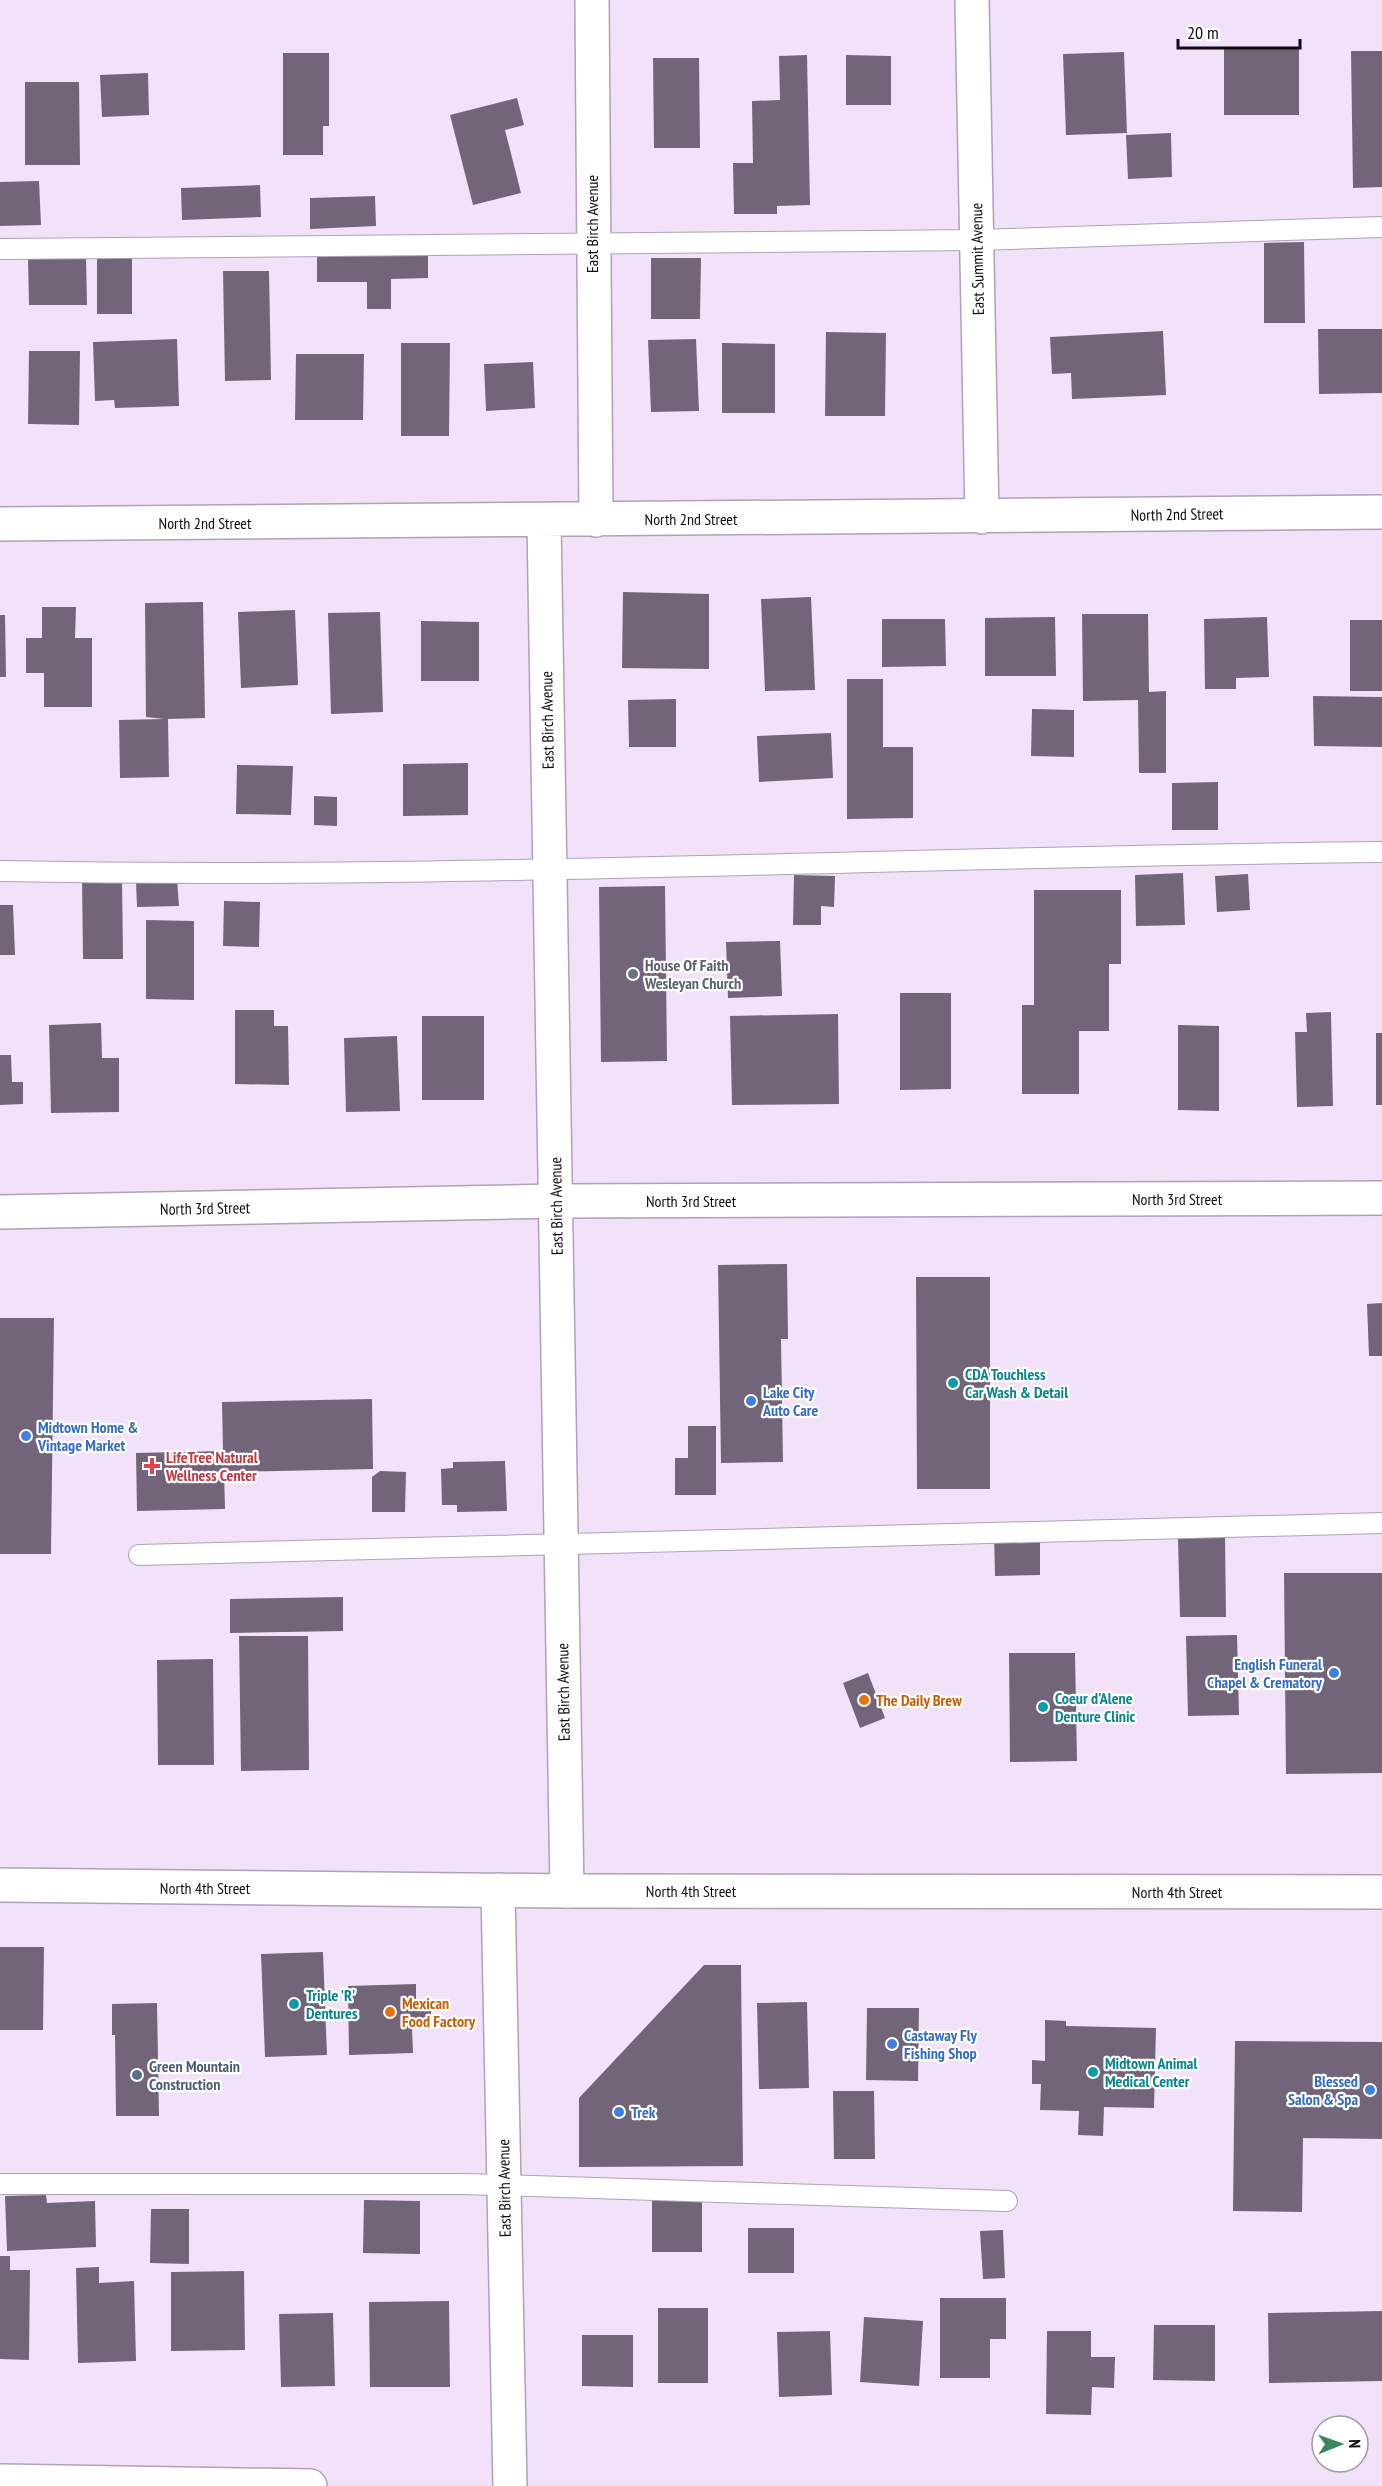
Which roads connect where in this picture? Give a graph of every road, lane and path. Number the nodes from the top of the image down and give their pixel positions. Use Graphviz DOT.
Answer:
graph roads {
  1 [pos="592,0"];
  2 [pos="972,0"];
  3 [pos="1382,227"];
  4 [pos="977,240"];
  5 [pos="592,244"];
  6 [pos="0,249"];
  7 [pos="1382,512"];
  8 [pos="982,517"];
  9 [pos="544,520"];
  10 [pos="596,520"];
  11 [pos="0,524"];
  12 [pos="1382,852"];
  13 [pos="550,870"];
  14 [pos="0,871"];
  15 [pos="1382,1198"];
  16 [pos="555,1201"];
  17 [pos="0,1212"];
  18 [pos="1382,1523"];
  19 [pos="561,1544"];
  20 [pos="139,1555"];
  21 [pos="0,1885"];
  22 [pos="498,1890"];
  23 [pos="567,1891"];
  24 [pos="1382,1892"];
  25 [pos="0,2184"];
  26 [pos="503,2185"];
  27 [pos="1007,2200"];
  28 [pos="0,2481"];
  29 [pos="310,2486"];
  30 [pos="510,2486"];
  1 -- 5 [label="street, East Birch Avenue"];
  2 -- 4 [label="street, East Summit Avenue"];
  3 -- 4 [label="lane"];
  4 -- 5 [label="lane"];
  4 -- 8 [label="street, East Summit Avenue"];
  5 -- 6 [label="lane"];
  5 -- 10 [label="street, East Birch Avenue"];
  7 -- 8 [label="street, North 2nd Street"];
  8 -- 10 [label="street, North 2nd Street"];
  9 -- 10 [label="street, North 2nd Street"];
  9 -- 11 [label="street, North 2nd Street"];
  9 -- 13 [label="street, East Birch Avenue"];
  12 -- 13 [label="lane"];
  13 -- 14 [label="lane"];
  13 -- 16 [label="street, East Birch Avenue"];
  15 -- 16 [label="street, North 3rd Street"];
  16 -- 17 [label="street, North 3rd Street"];
  16 -- 19 [label="street, East Birch Avenue"];
  18 -- 19 [label="lane"];
  19 -- 20 [label="lane"];
  19 -- 23 [label="street, East Birch Avenue"];
  21 -- 22 [label="street, North 4th Street"];
  22 -- 23 [label="street, North 4th Street"];
  22 -- 26 [label="street, East Birch Avenue"];
  23 -- 24 [label="street, North 4th Street"];
  25 -- 26 [label="lane"];
  26 -- 27 [label="lane"];
  26 -- 30 [label="street, East Birch Avenue"];
  28 -- 29 [label="street"];
}
